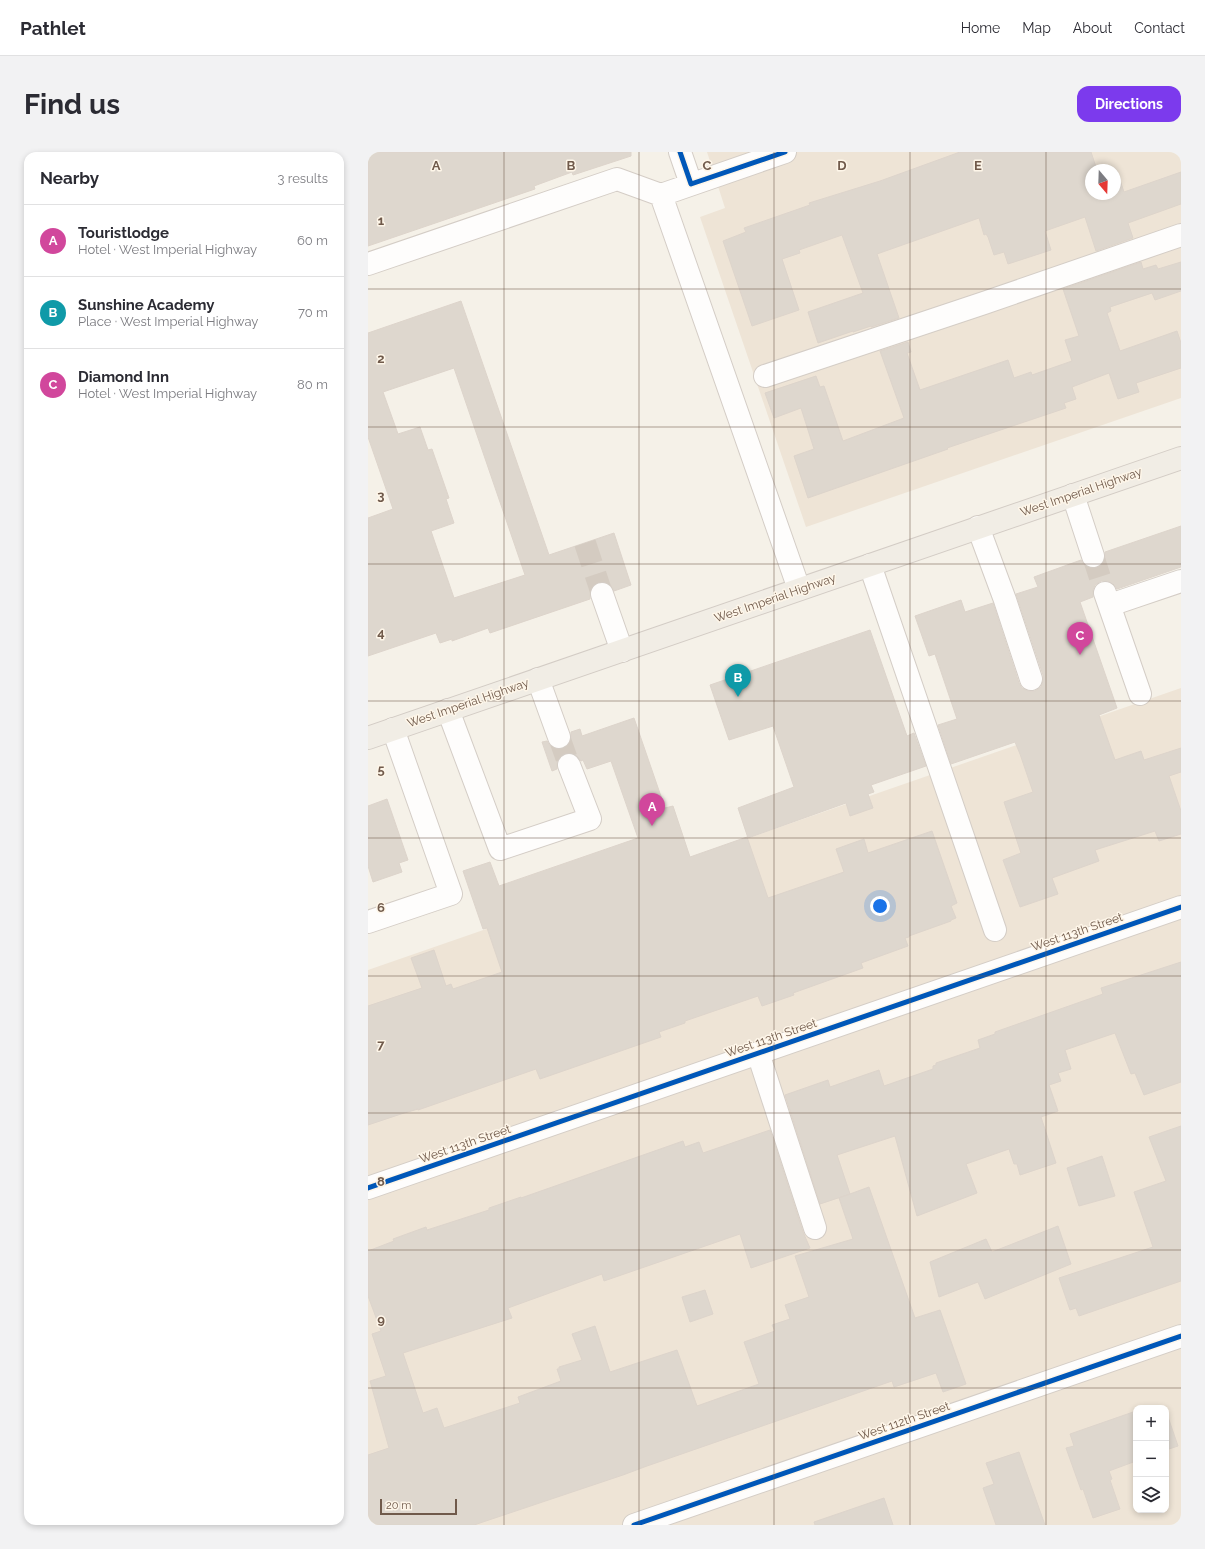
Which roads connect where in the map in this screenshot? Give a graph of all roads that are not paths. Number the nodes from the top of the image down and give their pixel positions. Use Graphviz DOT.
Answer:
graph roads {
  1 [pos="680,152"];
  2 [pos="785,152"];
  3 [pos="691,184"];
  4 [pos="661,195"];
  5 [pos="1181,235"];
  6 [pos="368,264"];
  7 [pos="765,376"];
  8 [pos="1181,458"];
  9 [pos="1073,495"];
  10 [pos="978,527"];
  11 [pos="1093,556"];
  12 [pos="870,565"];
  13 [pos="1181,581"];
  14 [pos="799,589"];
  15 [pos="602,594"];
  16 [pos="622,650"];
  17 [pos="538,679"];
  18 [pos="1031,679"];
  19 [pos="1140,694"];
  20 [pos="448,710"];
  21 [pos="393,729"];
  22 [pos="559,736"];
  23 [pos="368,738"];
  24 [pos="569,765"];
  25 [pos="1181,907"];
  26 [pos="368,922"];
  27 [pos="995,930"];
  28 [pos="758,1053"];
  29 [pos="368,1188"];
  30 [pos="815,1228"];
  31 [pos="1181,1336"];
  32 [pos="634,1525"];
  1 -- 3 [label="street"];
  2 -- 3 [label="street"];
  3 -- 4 [label="street"];
  4 -- 6 [label="street"];
  4 -- 14 [label="street"];
  5 -- 7 [label="street"];
  8 -- 9 [label="main road, West Imperial Highway"];
  9 -- 10 [label="main road, West Imperial Highway"];
  9 -- 11 [label="street"];
  10 -- 12 [label="main road, West Imperial Highway"];
  10 -- 18 [label="street"];
  12 -- 14 [label="main road, West Imperial Highway"];
  12 -- 27 [label="street"];
  13 -- 19 [label="street"];
  14 -- 16 [label="main road, West Imperial Highway"];
  15 -- 16 [label="street"];
  16 -- 17 [label="main road, West Imperial Highway"];
  17 -- 20 [label="main road, West Imperial Highway"];
  17 -- 22 [label="street"];
  20 -- 21 [label="main road, West Imperial Highway"];
  20 -- 24 [label="street"];
  21 -- 23 [label="main road, West Imperial Highway"];
  21 -- 26 [label="street"];
  25 -- 28 [label="street, West 113th Street"];
  28 -- 29 [label="street, West 113th Street"];
  28 -- 30 [label="street"];
  31 -- 32 [label="street, West 112th Street"];
}
